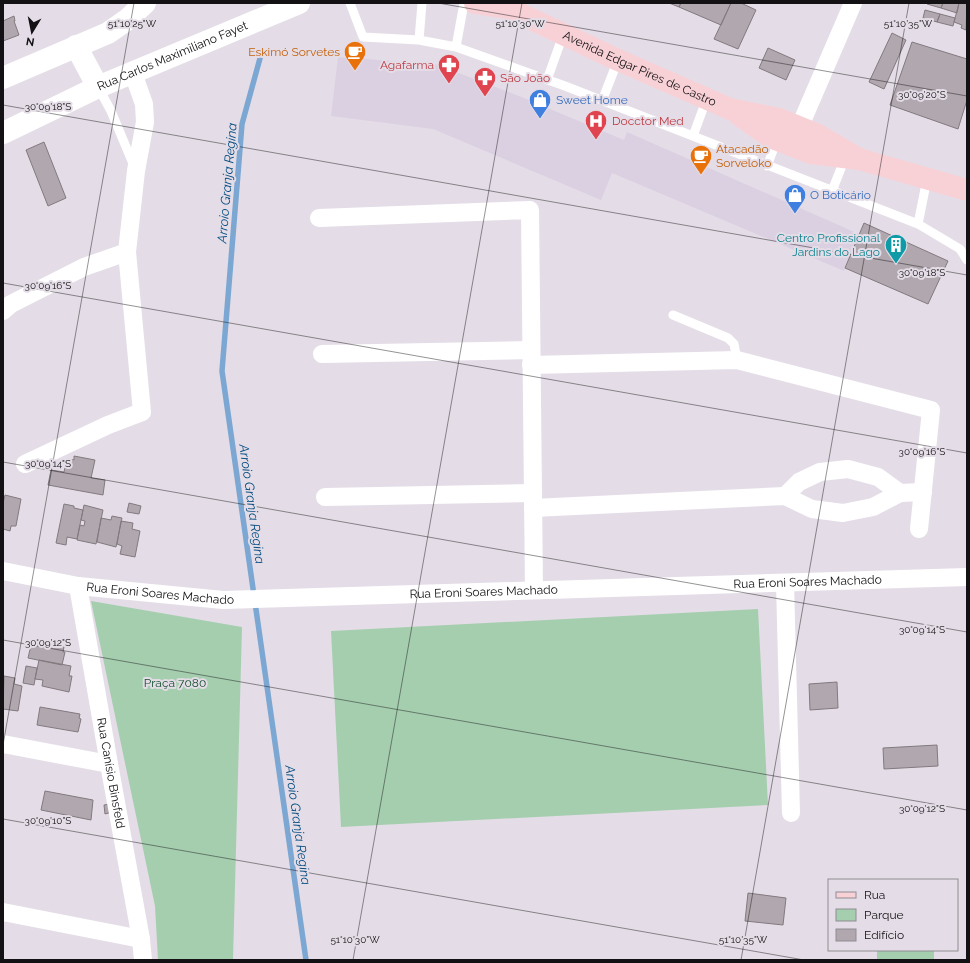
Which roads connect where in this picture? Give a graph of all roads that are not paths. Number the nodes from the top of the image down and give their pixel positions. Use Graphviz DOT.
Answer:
graph roads {
  1 [pos="145,3"];
  2 [pos="299,3"];
  3 [pos="350,3"];
  4 [pos="422,3"];
  5 [pos="464,3"];
  6 [pos="475,3"];
  7 [pos="854,3"];
  8 [pos="502,5"];
  9 [pos="563,35"];
  10 [pos="419,40"];
  11 [pos="76,46"];
  12 [pos="456,47"];
  13 [pos="618,60"];
  14 [pos="133,73"];
  15 [pos="3,78"];
  16 [pos="547,80"];
  17 [pos="98,87"];
  18 [pos="707,98"];
  19 [pos="602,100"];
  20 [pos="3,133"];
  21 [pos="693,136"];
  22 [pos="789,138"];
  23 [pos="852,158"];
  24 [pos="768,166"];
  25 [pos="136,171"];
  26 [pos="927,178"];
  27 [pos="967,190"];
  28 [pos="832,191"];
  29 [pos="319,218"];
  30 [pos="918,224"];
  31 [pos="127,252"];
  32 [pos="967,260"];
  33 [pos="3,311"];
  34 [pos="673,315"];
  35 [pos="322,354"];
  36 [pos="531,357"];
  37 [pos="737,360"];
  38 [pos="25,464"];
  39 [pos="923,492"];
  40 [pos="900,493"];
  41 [pos="785,496"];
  42 [pos="325,497"];
  43 [pos="533,500"];
  44 [pos="920,529"];
  45 [pos="3,571"];
  46 [pos="967,577"];
  47 [pos="786,583"];
  48 [pos="78,586"];
  49 [pos="534,590"];
  50 [pos="3,744"];
  51 [pos="109,764"];
  52 [pos="791,813"];
  53 [pos="3,912"];
  54 [pos="141,939"];
  55 [pos="143,960"];
  1 -- 11 [label="street"];
  2 -- 14 [label="street, Rua Carlos Maximiliano Fayet"];
  3 -- 10 [label="lane"];
  4 -- 10 [label="lane"];
  5 -- 12 [label="lane"];
  6 -- 8 [label="main road, Avenida Edgar Pires de Castro"];
  7 -- 22 [label="street"];
  8 -- 9 [label="main road, Avenida Edgar Pires de Castro"];
  9 -- 13 [label="main road, Avenida Edgar Pires de Castro"];
  9 -- 16 [label="lane"];
  10 -- 12 [label="lane"];
  11 -- 15 [label="street"];
  11 -- 17 [label="street"];
  12 -- 16 [label="lane"];
  13 -- 18 [label="main road, Avenida Edgar Pires de Castro"];
  13 -- 19 [label="lane"];
  14 -- 17 [label="street, Rua Carlos Maximiliano Fayet"];
  14 -- 25 [label="street"];
  16 -- 19 [label="lane"];
  17 -- 20 [label="street, Rua Carlos Maximiliano Fayet"];
  17 -- 25 [label="lane"];
  18 -- 21 [label="lane"];
  18 -- 22 [label="main road, Avenida Edgar Pires de Castro"];
  19 -- 21 [label="lane"];
  21 -- 24 [label="lane"];
  22 -- 23 [label="main road, Avenida Edgar Pires de Castro"];
  22 -- 24 [label="lane"];
  23 -- 26 [label="main road, Avenida Edgar Pires de Castro"];
  23 -- 28 [label="lane"];
  24 -- 28 [label="lane"];
  25 -- 31 [label="street"];
  26 -- 27 [label="main road, Avenida Edgar Pires de Castro"];
  26 -- 30 [label="lane"];
  28 -- 30 [label="lane"];
  29 -- 36 [label="street"];
  30 -- 32 [label="lane"];
  31 -- 33 [label="street"];
  31 -- 38 [label="street"];
  34 -- 37 [label="lane"];
  35 -- 36 [label="street"];
  36 -- 37 [label="street"];
  36 -- 43 [label="street"];
  37 -- 39 [label="street"];
  39 -- 40 [label="street"];
  39 -- 44 [label="street"];
  40 -- 41 [label="street"];
  40 -- 41 [label="street"];
  41 -- 43 [label="street"];
  42 -- 43 [label="street"];
  43 -- 49 [label="street"];
  45 -- 48 [label="street, Rua Eroni Soares Machado"];
  46 -- 47 [label="street, Rua Eroni Soares Machado"];
  47 -- 49 [label="street, Rua Eroni Soares Machado"];
  47 -- 52 [label="street"];
  48 -- 49 [label="street, Rua Eroni Soares Machado"];
  48 -- 51 [label="street, Rua Canísio Binsfeld"];
  50 -- 51 [label="street"];
  51 -- 54 [label="street, Rua Canísio Binsfeld"];
  53 -- 54 [label="street"];
  54 -- 55 [label="street, Rua Canísio Binsfeld"];
}
